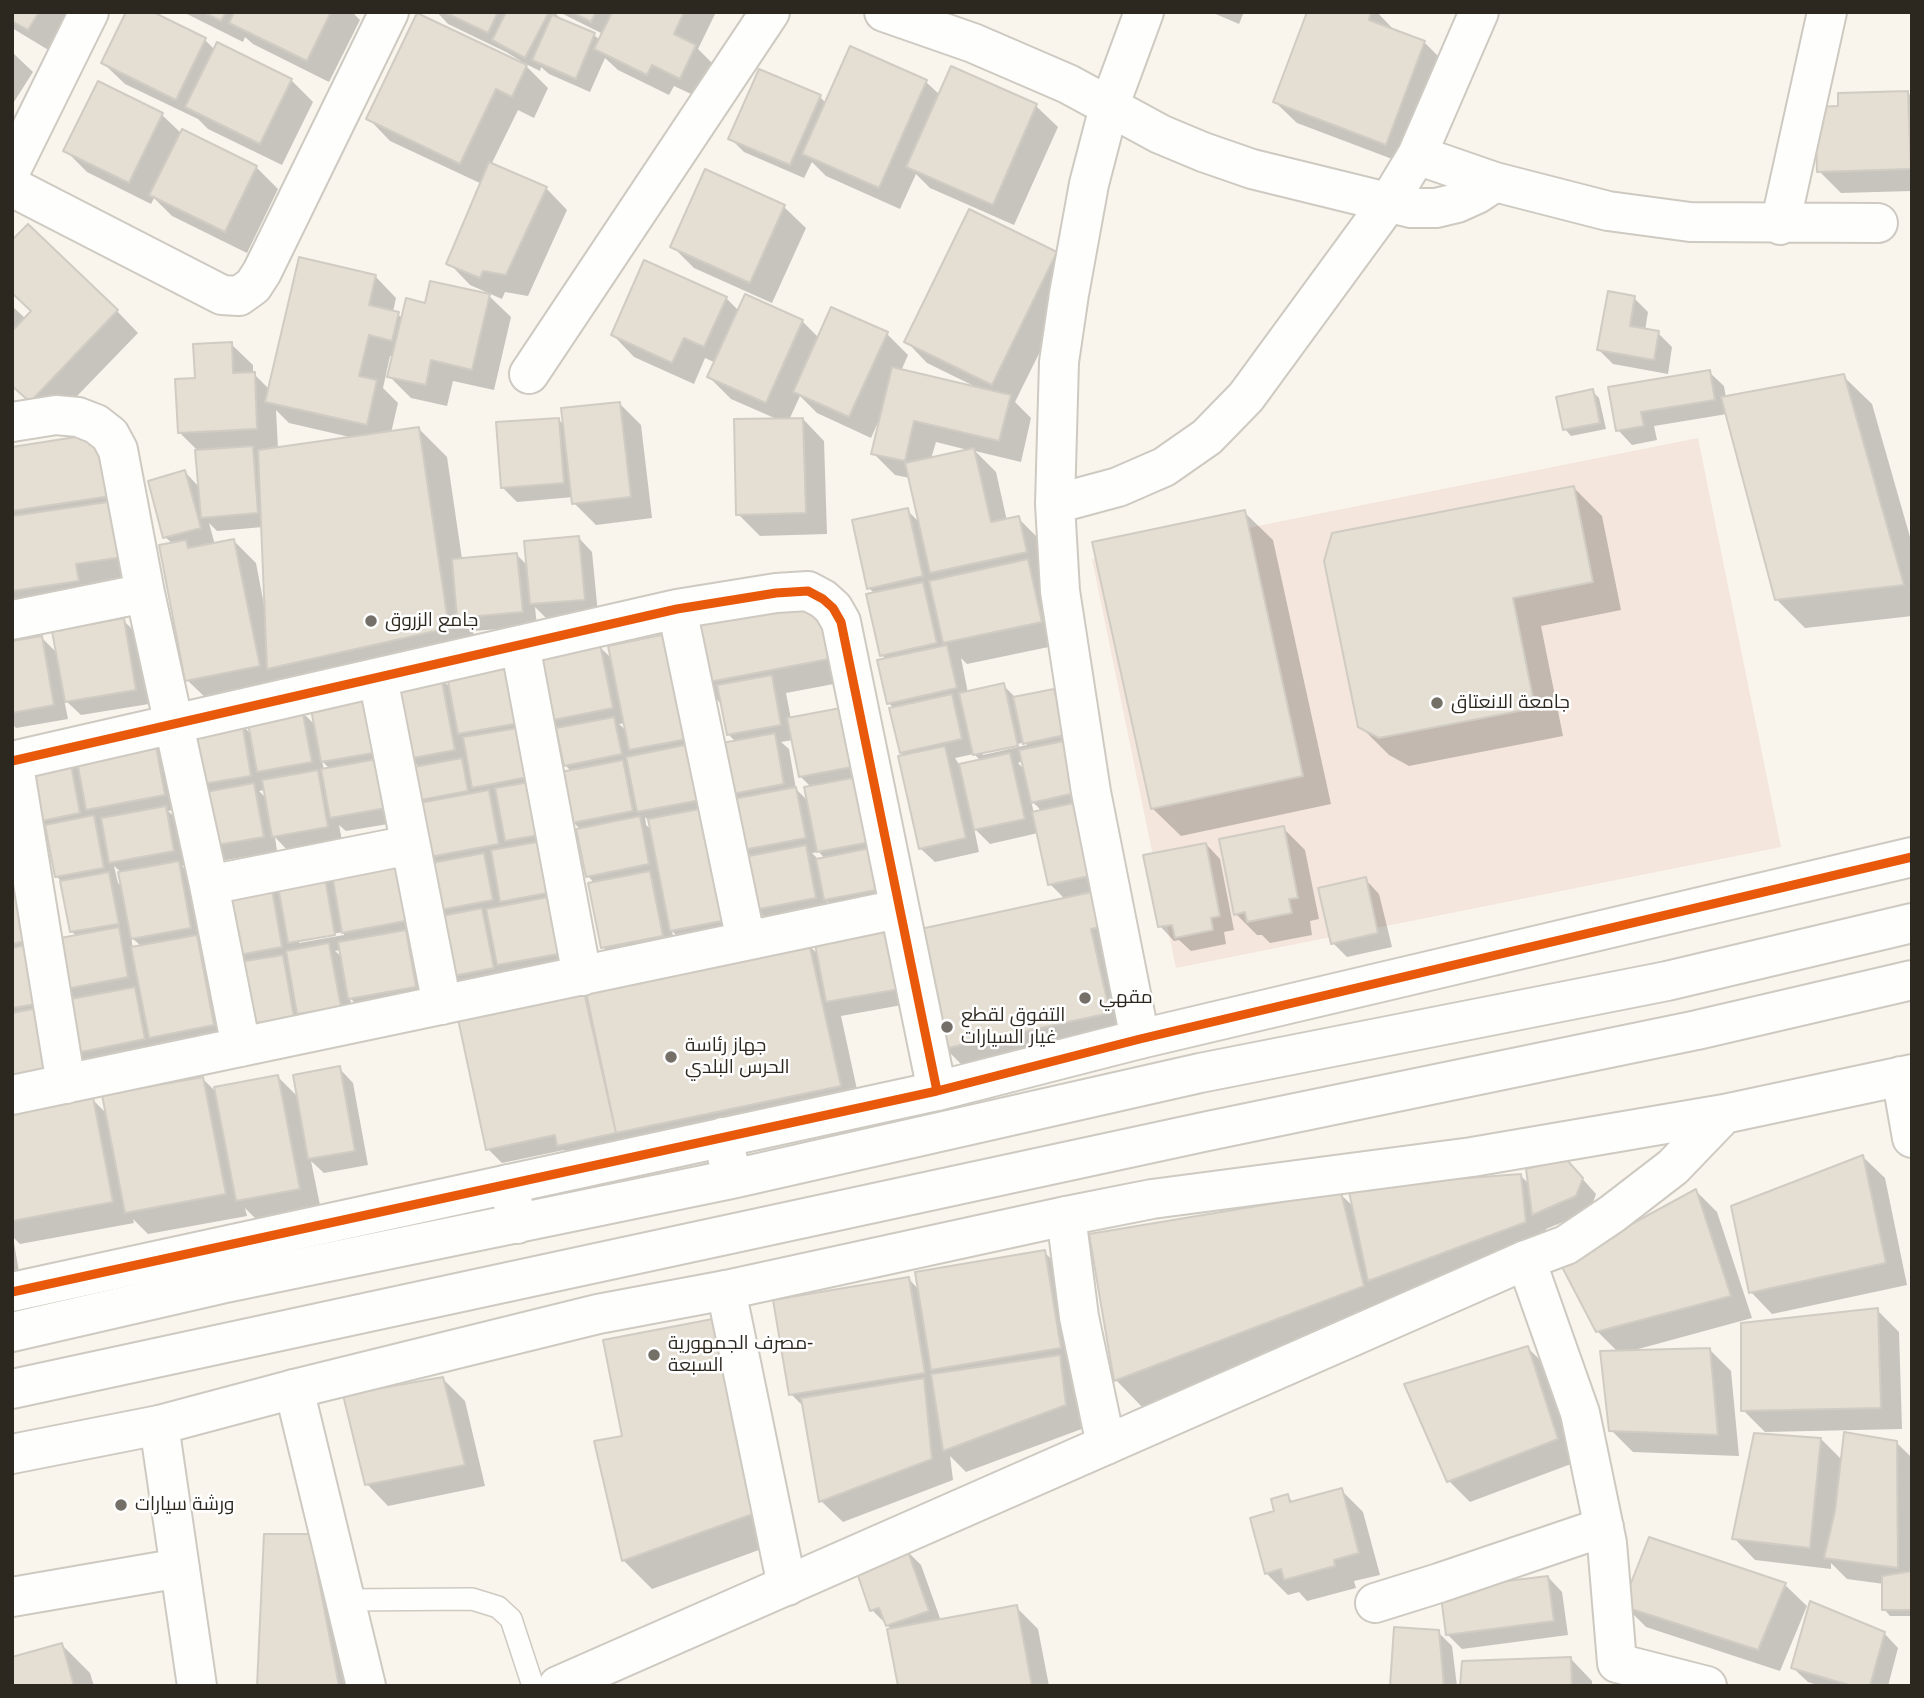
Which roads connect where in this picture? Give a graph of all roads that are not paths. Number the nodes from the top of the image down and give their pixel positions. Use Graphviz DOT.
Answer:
graph roads {
  1 [pos="89,12"];
  2 [pos="389,12"];
  3 [pos="770,12"];
  4 [pos="884,12"];
  5 [pos="1144,12"];
  6 [pos="1479,12"];
  7 [pos="1827,12"];
  8 [pos="1109,107"];
  9 [pos="1417,155"];
  10 [pos="12,168"];
  11 [pos="1495,182"];
  12 [pos="12,187"];
  13 [pos="1388,203"];
  14 [pos="1878,223"];
  15 [pos="1780,225"];
  16 [pos="529,374"];
  17 [pos="12,422"];
  18 [pos="1055,504"];
  19 [pos="145,593"];
  20 [pos="677,609"];
  21 [pos="12,621"];
  22 [pos="520,645"];
  23 [pos="378,678"];
  24 [pos="173,724"];
  25 [pos="13,761"];
  26 [pos="410,845"];
  27 [pos="1912,857"];
  28 [pos="209,885"];
  29 [pos="898,909"];
  30 [pos="1912,923"];
  31 [pos="746,941"];
  32 [pos="582,976"];
  33 [pos="1912,980"];
  34 [pos="442,1005"];
  35 [pos="1140,1039"];
  36 [pos="241,1047"];
  37 [pos="1907,1075"];
  38 [pos="66,1084"];
  39 [pos="937,1091"];
  40 [pos="12,1095"];
  41 [pos="1724,1114"];
  42 [pos="723,1137"];
  43 [pos="1912,1138"];
  44 [pos="732,1179"];
  45 [pos="509,1184"];
  46 [pos="1066,1216"];
  47 [pos="517,1224"];
  48 [pos="1526,1260"];
  49 [pos="726,1290"];
  50 [pos="12,1292"];
  51 [pos="12,1332"];
  52 [pos="294,1388"];
  53 [pos="12,1389"];
  54 [pos="159,1425"];
  55 [pos="1107,1446"];
  56 [pos="12,1454"];
  57 [pos="1604,1527"];
  58 [pos="180,1568"];
  59 [pos="787,1587"];
  60 [pos="12,1597"];
  61 [pos="346,1600"];
  62 [pos="1375,1603"];
  63 [pos="1618,1675"];
  64 [pos="197,1686"];
  65 [pos="366,1686"];
  66 [pos="533,1686"];
  67 [pos="558,1686"];
  68 [pos="1707,1686"];
  1 -- 10 [label="main road"];
  2 -- 12 [label="main road"];
  3 -- 16 [label="main road"];
  4 -- 8 [label="main road"];
  5 -- 8 [label="main road"];
  6 -- 9 [label="main road"];
  7 -- 15 [label="main road"];
  8 -- 13 [label="main road"];
  8 -- 18 [label="main road"];
  9 -- 11 [label="main road"];
  9 -- 13 [label="main road"];
  11 -- 13 [label="main road"];
  11 -- 15 [label="main road"];
  13 -- 18 [label="main road"];
  14 -- 15 [label="main road"];
  17 -- 19 [label="main road"];
  18 -- 35 [label="main road"];
  19 -- 21 [label="main road"];
  19 -- 24 [label="main road"];
  20 -- 22 [label="main road"];
  20 -- 29 [label="main road"];
  20 -- 31 [label="main road"];
  22 -- 23 [label="main road"];
  22 -- 32 [label="main road"];
  23 -- 24 [label="main road"];
  23 -- 26 [label="main road"];
  24 -- 25 [label="main road"];
  24 -- 28 [label="main road"];
  25 -- 38 [label="main road"];
  26 -- 28 [label="main road"];
  26 -- 34 [label="main road"];
  27 -- 35 [label="main road"];
  28 -- 36 [label="main road"];
  29 -- 31 [label="main road"];
  29 -- 39 [label="main road"];
  30 -- 44 [label="main road"];
  31 -- 32 [label="main road"];
  32 -- 34 [label="main road"];
  33 -- 53 [label="main road"];
  34 -- 36 [label="main road"];
  35 -- 39 [label="main road"];
  36 -- 38 [label="main road"];
  37 -- 41 [label="main road"];
  37 -- 43 [label="main road"];
  38 -- 40 [label="main road"];
  39 -- 42 [label="main road"];
  41 -- 46 [label="main road"];
  41 -- 48 [label="main road"];
  42 -- 44 [label="main road"];
  42 -- 45 [label="main road"];
  44 -- 47 [label="main road"];
  45 -- 47 [label="main road"];
  45 -- 50 [label="main road"];
  46 -- 49 [label="main road"];
  46 -- 55 [label="main road"];
  47 -- 51 [label="main road"];
  48 -- 55 [label="main road"];
  48 -- 57 [label="main road"];
  49 -- 52 [label="main road"];
  49 -- 59 [label="main road"];
  52 -- 54 [label="main road"];
  52 -- 61 [label="main road"];
  54 -- 56 [label="main road"];
  54 -- 58 [label="main road"];
  55 -- 59 [label="main road"];
  57 -- 62 [label="main road"];
  57 -- 63 [label="main road"];
  58 -- 60 [label="main road"];
  58 -- 64 [label="main road"];
  59 -- 67 [label="main road"];
  61 -- 65 [label="main road"];
  61 -- 66 [label="lane"];
  63 -- 68 [label="main road"];
}
